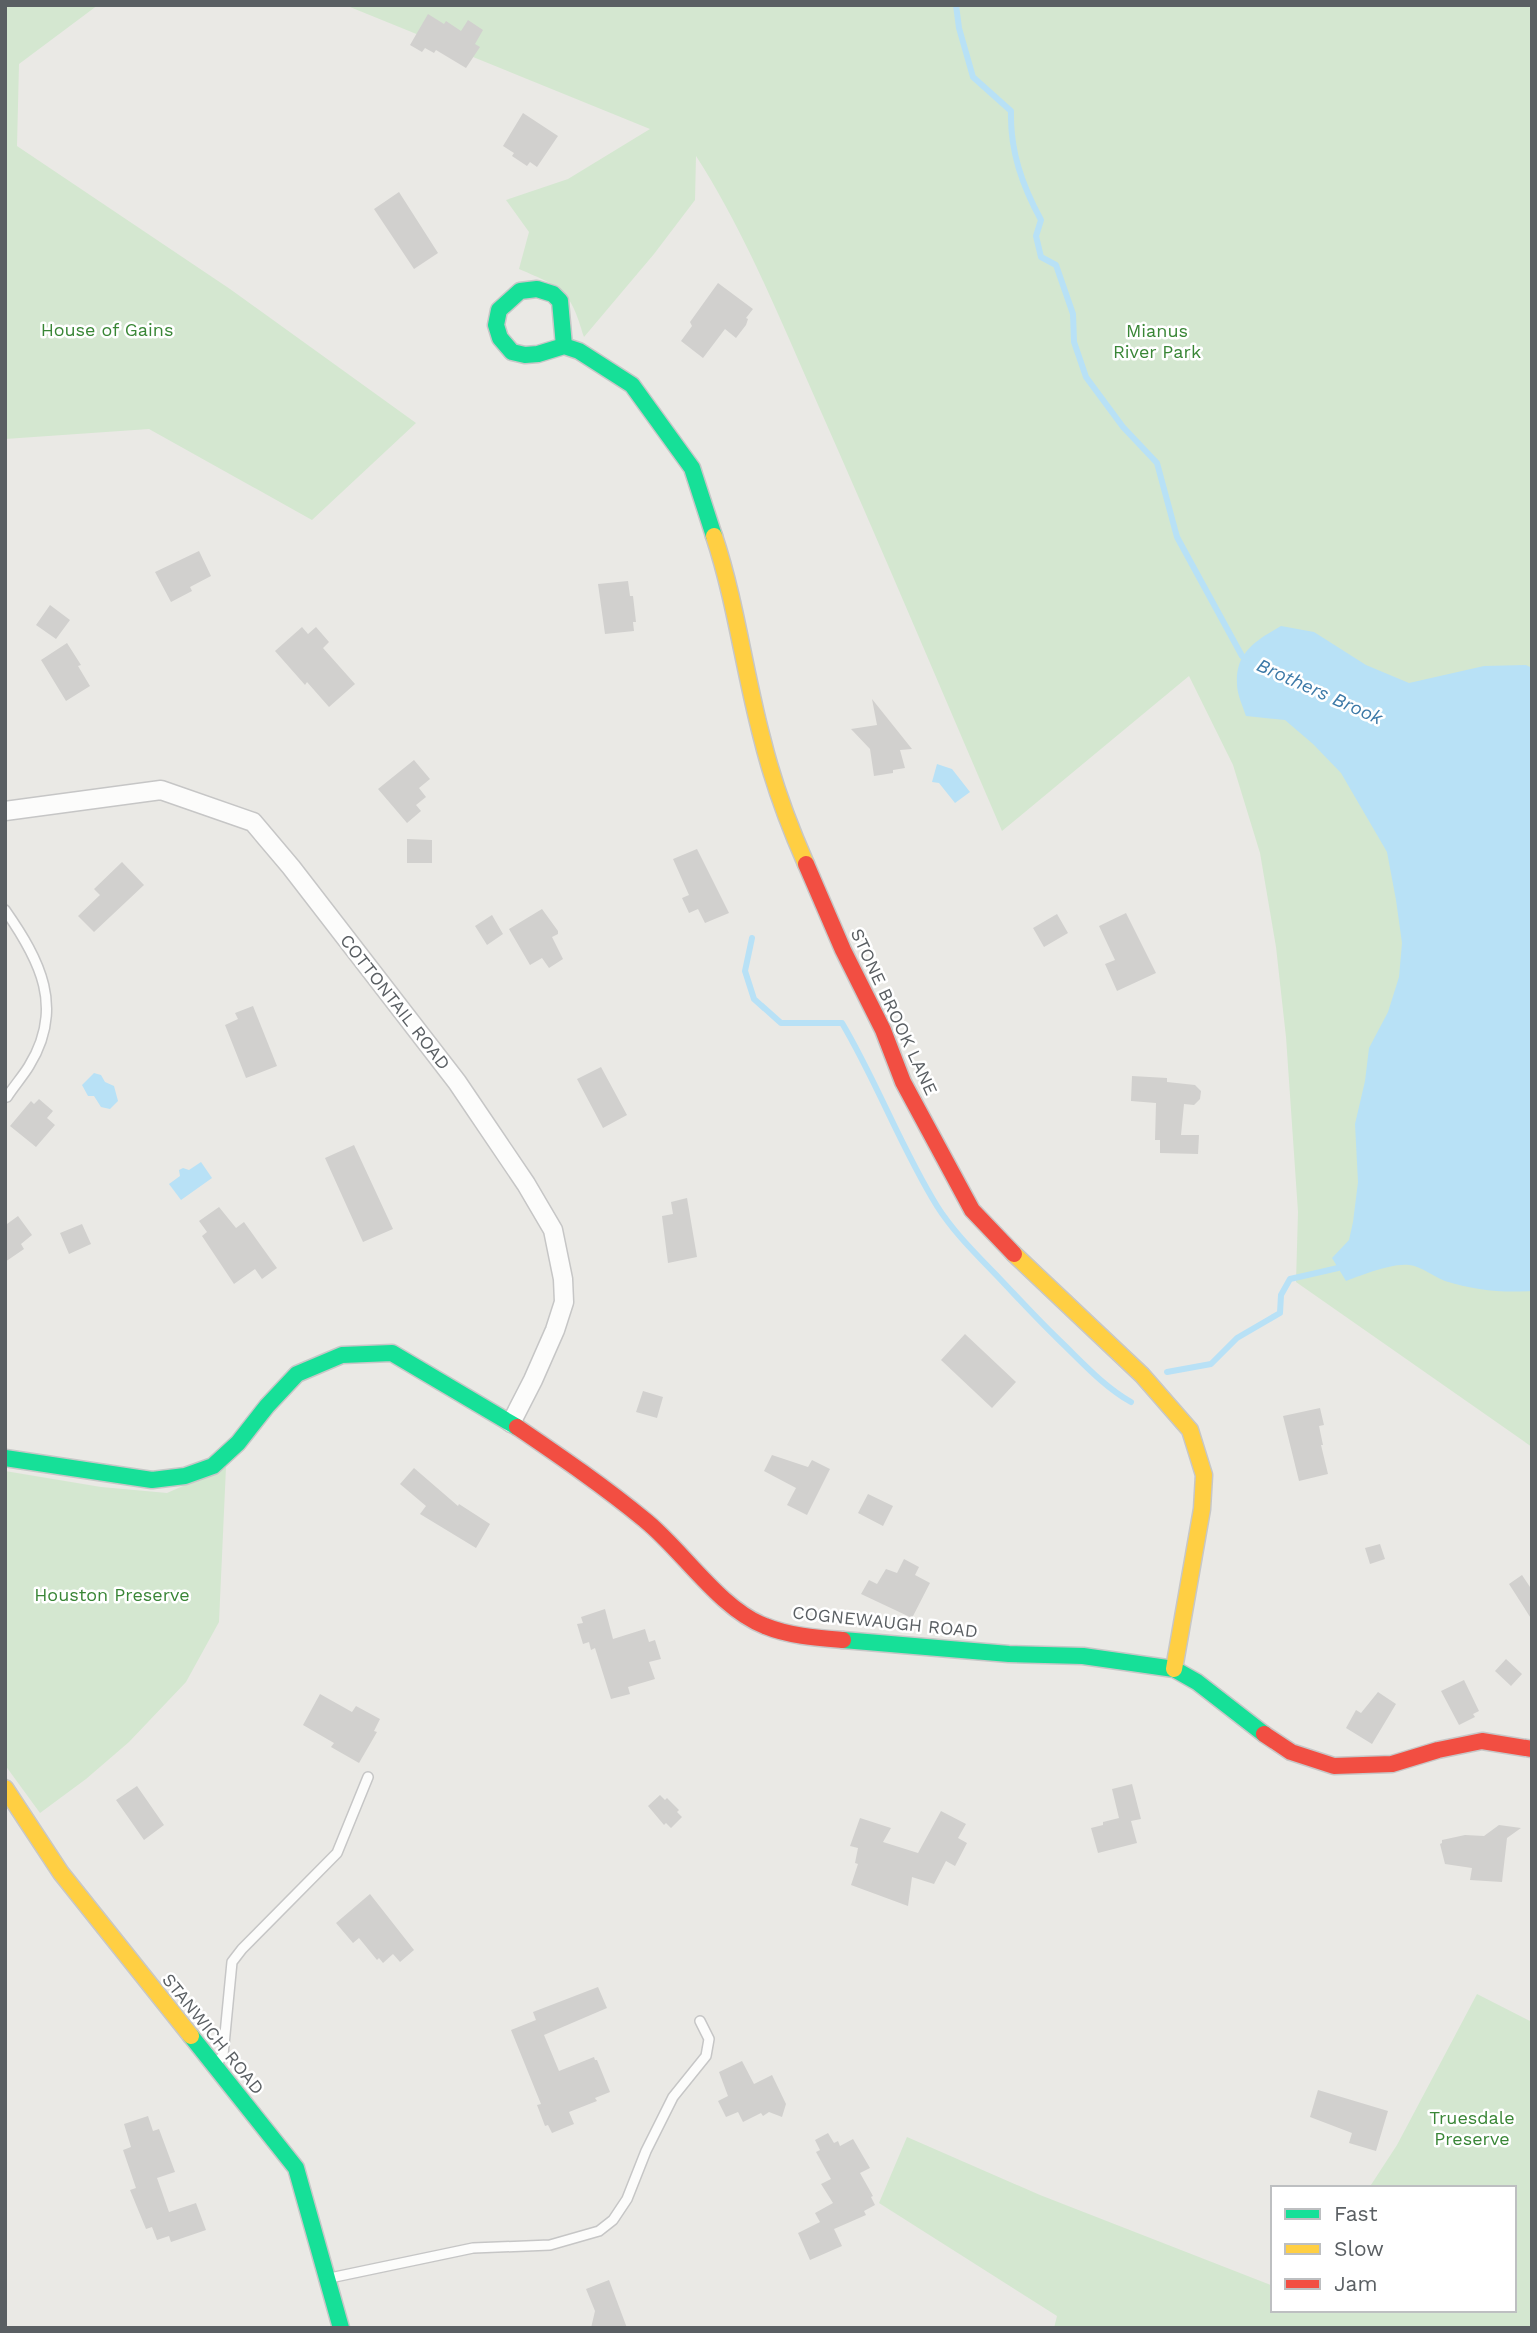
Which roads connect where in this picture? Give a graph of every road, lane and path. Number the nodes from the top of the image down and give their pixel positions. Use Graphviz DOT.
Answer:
graph roads {
  1 [pos="564,345"];
  2 [pos="5,811"];
  3 [pos="5,910"];
  4 [pos="7,1097"];
  5 [pos="510,1423"];
  6 [pos="5,1458"];
  7 [pos="1174,1669"];
  8 [pos="1532,1749"];
  9 [pos="368,1777"];
  10 [pos="5,1788"];
  11 [pos="700,2021"];
  12 [pos="214,2066"];
  13 [pos="328,2279"];
  14 [pos="341,2328"];
  1 -- 1 [label="street"];
  1 -- 7 [label="street, STONE BROOK LANE"];
  2 -- 5 [label="street, COTTONTAIL ROAD"];
  3 -- 4 [label="lane"];
  5 -- 6 [label="street, COGNEWAUGH ROAD"];
  5 -- 7 [label="street, COGNEWAUGH ROAD"];
  7 -- 8 [label="street, COGNEWAUGH ROAD"];
  9 -- 12 [label="lane"];
  10 -- 12 [label="street, STANWICH ROAD"];
  11 -- 13 [label="lane"];
  12 -- 13 [label="street, STANWICH ROAD"];
  13 -- 14 [label="street, STANWICH ROAD"];
}
